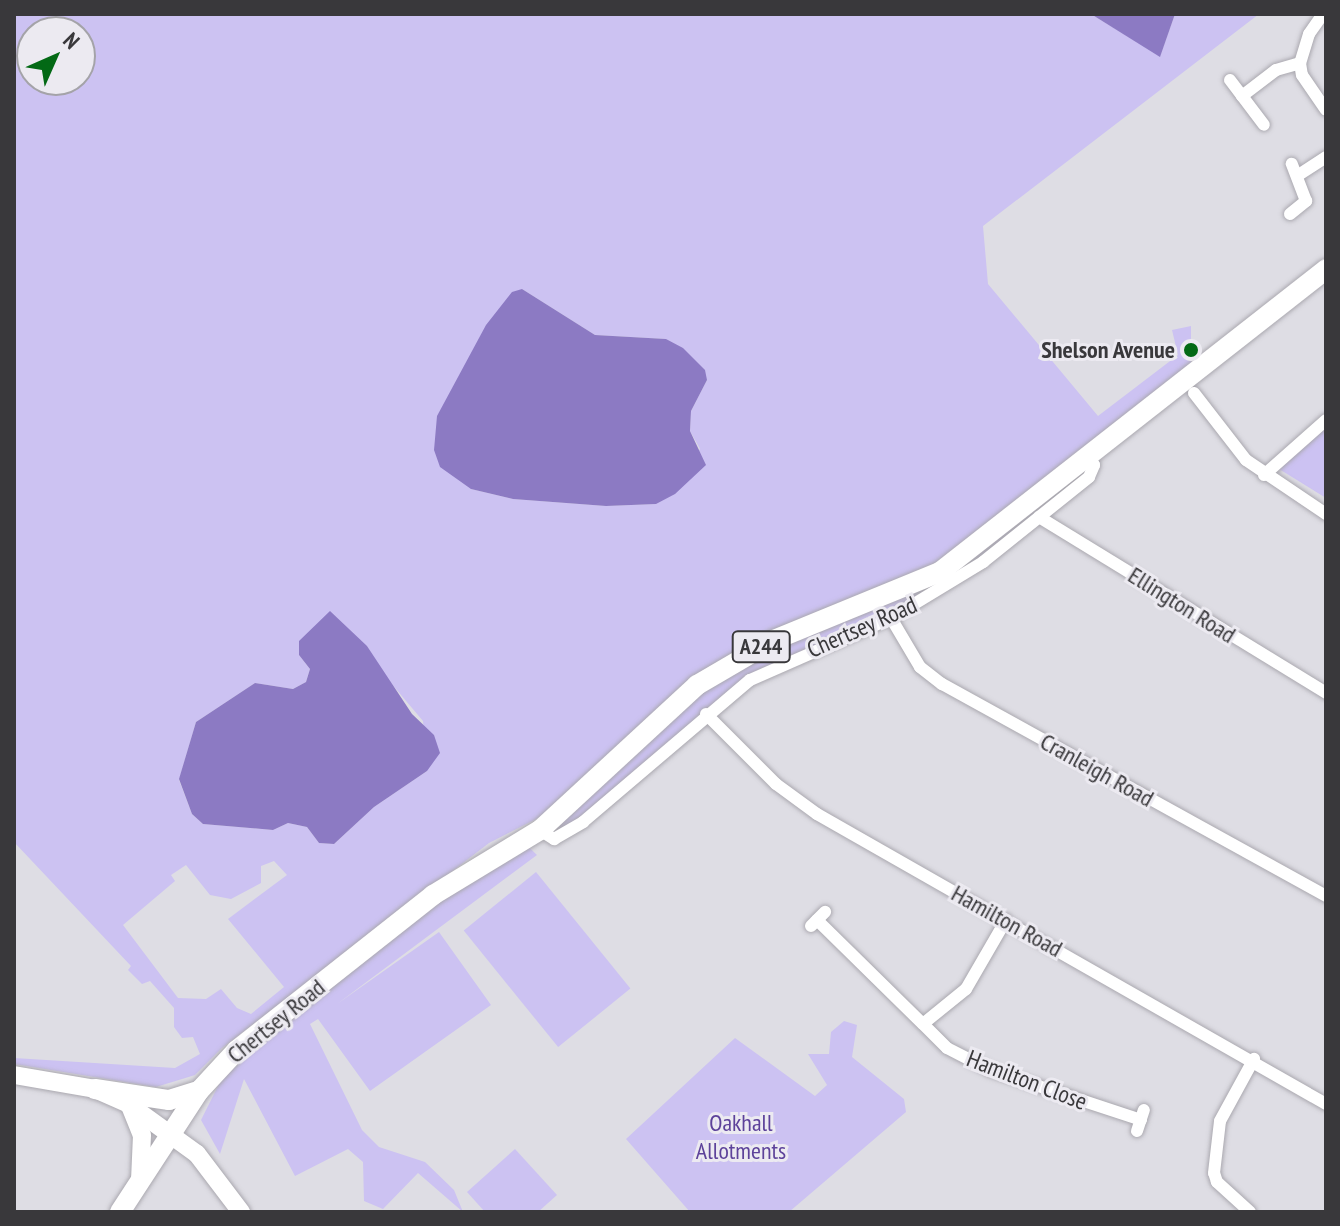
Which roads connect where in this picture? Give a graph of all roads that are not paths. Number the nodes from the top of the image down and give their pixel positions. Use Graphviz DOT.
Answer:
graph roads {
  1 [pos="1323,14"];
  2 [pos="1300,63"];
  3 [pos="1230,80"];
  4 [pos="1242,96"];
  5 [pos="1326,110"];
  6 [pos="1264,125"];
  7 [pos="1326,157"];
  8 [pos="1290,214"];
  9 [pos="1323,277"];
  10 [pos="1194,393"];
  11 [pos="1326,420"];
  12 [pos="1087,456"];
  13 [pos="1264,475"];
  14 [pos="1326,514"];
  15 [pos="1039,517"];
  16 [pos="891,618"];
  17 [pos="1326,693"];
  18 [pos="706,714"];
  19 [pos="540,830"];
  20 [pos="1326,896"];
  21 [pos="818,919"];
  22 [pos="1006,920"];
  23 [pos="923,1024"];
  24 [pos="1254,1059"];
  25 [pos="14,1075"];
  26 [pos="95,1089"];
  27 [pos="199,1091"];
  28 [pos="128,1104"];
  29 [pos="1326,1104"];
  30 [pos="1141,1120"];
  31 [pos="172,1134"];
  32 [pos="140,1181"];
  33 [pos="120,1212"];
  34 [pos="241,1212"];
  35 [pos="1250,1212"];
  1 -- 2 [label="street"];
  2 -- 4 [label="street"];
  2 -- 5 [label="street"];
  3 -- 4 [label="street"];
  4 -- 6 [label="street"];
  7 -- 8 [label="street"];
  9 -- 12 [label="main road, Chertsey Road / A244"];
  10 -- 13 [label="street"];
  11 -- 13 [label="street"];
  12 -- 15 [label="street, Chertsey Road"];
  12 -- 19 [label="main road, Chertsey Road / A244"];
  13 -- 14 [label="street"];
  15 -- 16 [label="street, Chertsey Road"];
  15 -- 17 [label="street, Ellington Road"];
  16 -- 18 [label="street, Chertsey Road"];
  16 -- 20 [label="street, Cranleigh Road"];
  18 -- 19 [label="street, Chertsey Road"];
  18 -- 22 [label="street, Hamilton Road"];
  19 -- 27 [label="main road, Chertsey Road / A244"];
  21 -- 23 [label="street, Hamilton Close"];
  22 -- 23 [label="street"];
  22 -- 24 [label="street, Hamilton Road"];
  23 -- 30 [label="street, Hamilton Close"];
  24 -- 29 [label="street, Hamilton Road"];
  24 -- 35 [label="street"];
  25 -- 26 [label="street"];
  26 -- 27 [label="main road"];
  26 -- 28 [label="street"];
  27 -- 31 [label="main road, Chertsey Road / A244"];
  28 -- 31 [label="street"];
  28 -- 32 [label="street"];
  31 -- 32 [label="main road, A244"];
  31 -- 34 [label="street"];
  32 -- 33 [label="main road, A244"];
}
